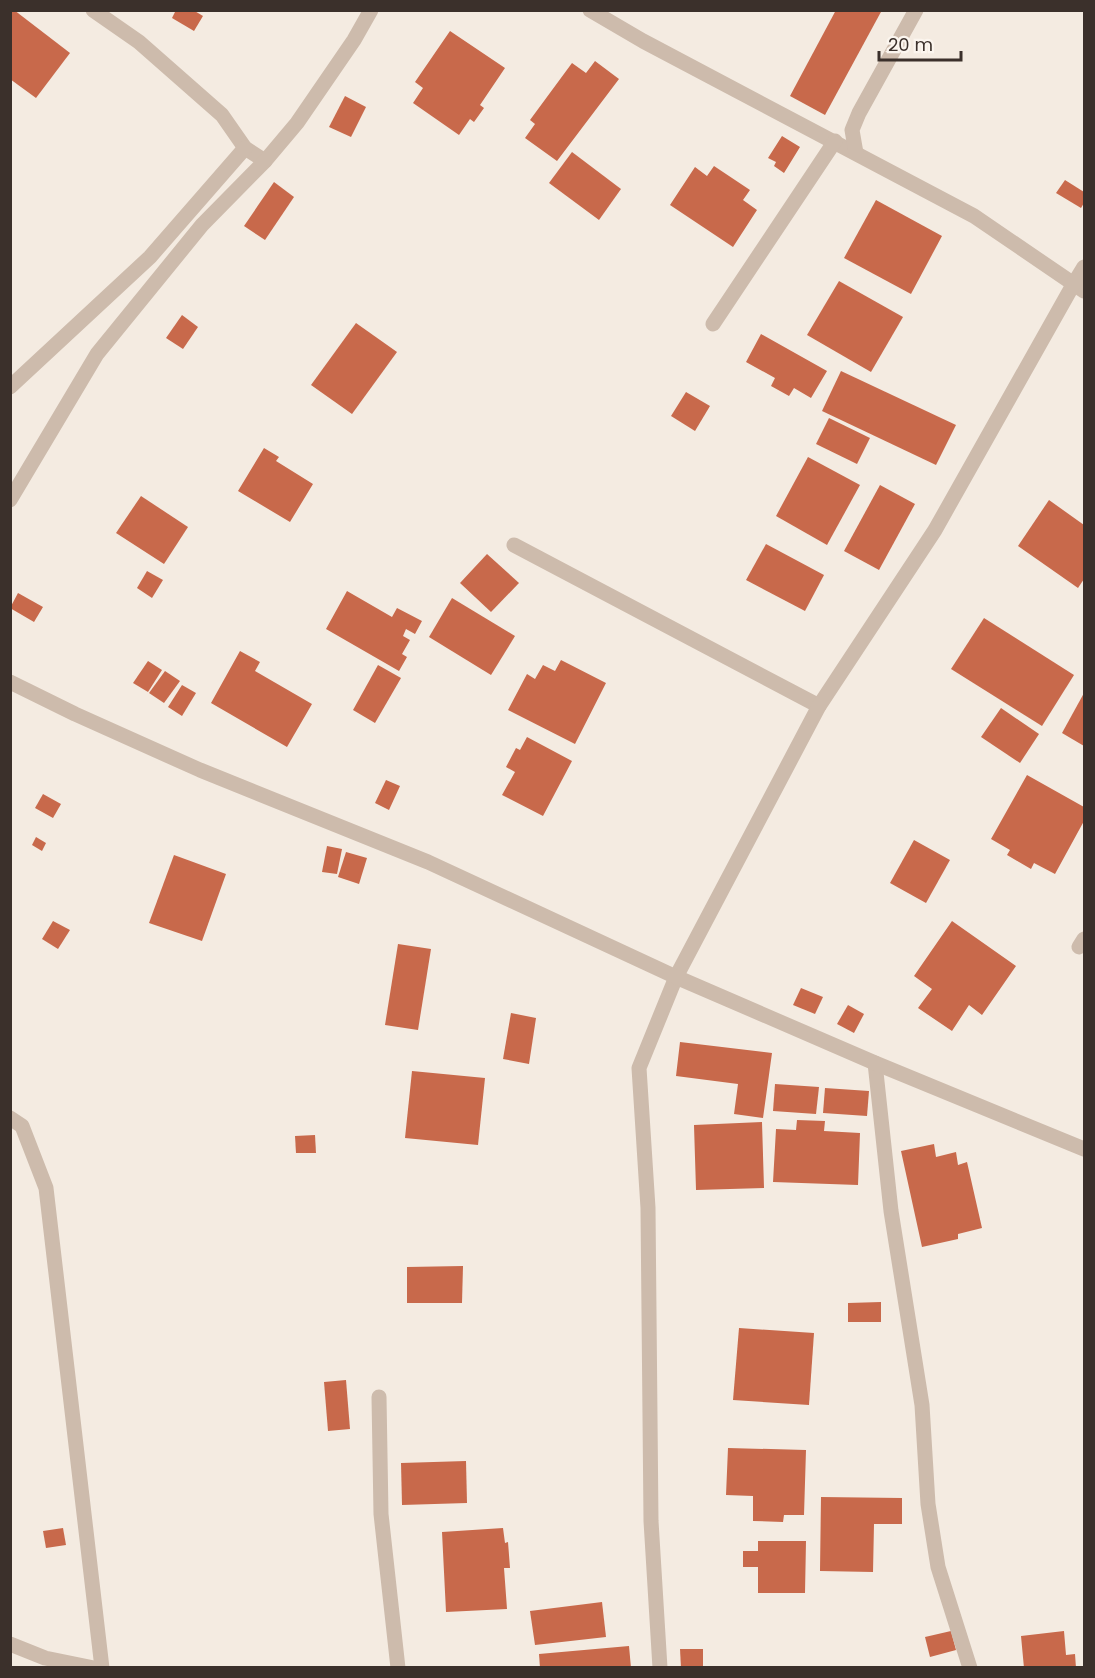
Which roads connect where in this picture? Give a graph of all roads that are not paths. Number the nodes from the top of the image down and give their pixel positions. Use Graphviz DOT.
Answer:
graph roads {
  1 [pos="93,10"];
  2 [pos="372,10"];
  3 [pos="590,10"];
  4 [pos="916,10"];
  5 [pos="835,141"];
  6 [pos="245,148"];
  7 [pos="856,153"];
  8 [pos="265,161"];
  9 [pos="1084,267"];
  10 [pos="1079,288"];
  11 [pos="713,324"];
  12 [pos="10,387"];
  13 [pos="10,500"];
  14 [pos="514,545"];
  15 [pos="10,682"];
  16 [pos="819,706"];
  17 [pos="676,977"];
  18 [pos="875,1063"];
  19 [pos="10,1119"];
  20 [pos="1084,1149"];
  21 [pos="379,1397"];
  22 [pos="10,1644"];
  23 [pos="94,1668"];
  24 [pos="102,1668"];
  25 [pos="398,1668"];
  26 [pos="660,1668"];
  27 [pos="970,1668"];
  1 -- 6 [label="street"];
  2 -- 8 [label="street"];
  3 -- 5 [label="street"];
  4 -- 7 [label="street"];
  5 -- 7 [label="street"];
  5 -- 11 [label="street"];
  6 -- 8 [label="street"];
  6 -- 12 [label="street"];
  7 -- 10 [label="street"];
  8 -- 13 [label="street"];
  9 -- 10 [label="street"];
  10 -- 16 [label="street"];
  14 -- 16 [label="street"];
  15 -- 17 [label="street"];
  16 -- 17 [label="street"];
  17 -- 18 [label="street"];
  17 -- 26 [label="street"];
  18 -- 20 [label="street"];
  18 -- 27 [label="street"];
  19 -- 24 [label="street"];
  21 -- 25 [label="street"];
  22 -- 23 [label="street"];
}
